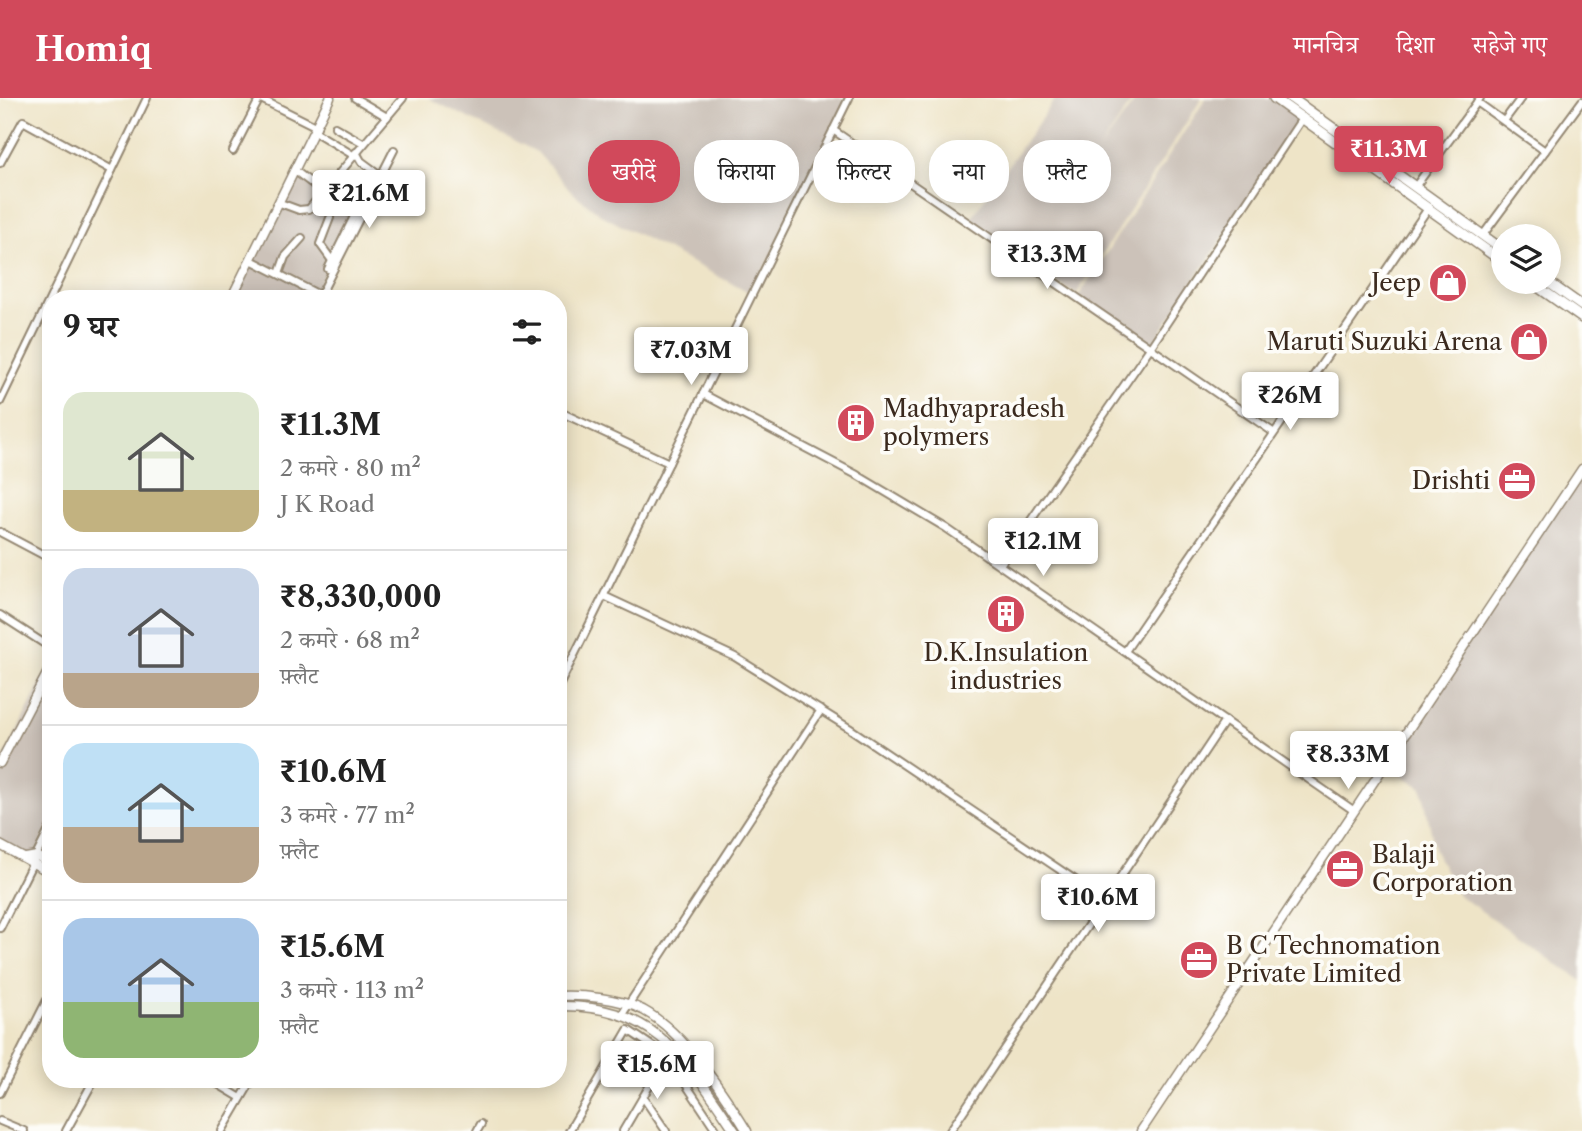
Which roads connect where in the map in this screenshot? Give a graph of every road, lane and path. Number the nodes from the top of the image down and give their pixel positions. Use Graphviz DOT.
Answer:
graph roads {
  1 [pos="147,98"];
  2 [pos="259,98"];
  3 [pos="330,98"];
  4 [pos="355,98"];
  5 [pos="403,98"];
  6 [pos="849,98"];
  7 [pos="1521,98"];
  8 [pos="1479,100"];
  9 [pos="1287,101"];
  10 [pos="1582,102"];
  11 [pos="1305,114"];
  12 [pos="387,117"];
  13 [pos="1504,121"];
  14 [pos="335,127"];
  15 [pos="316,130"];
  16 [pos="833,130"];
  17 [pos="363,143"];
  18 [pos="394,150"];
  19 [pos="233,151"];
  20 [pos="1545,151"];
  21 [pos="354,154"];
  22 [pos="0,163"];
  23 [pos="112,170"];
  24 [pos="294,170"];
  25 [pos="1415,187"];
  26 [pos="326,192"];
  27 [pos="280,203"];
  28 [pos="1431,204"];
  29 [pos="356,216"];
  30 [pos="330,218"];
  31 [pos="1483,235"];
  32 [pos="302,237"];
  33 [pos="1491,241"];
  34 [pos="1491,252"];
  35 [pos="251,260"];
  36 [pos="332,265"];
  37 [pos="279,274"];
  38 [pos="54,290"];
  39 [pos="236,290"];
  40 [pos="302,290"];
  41 [pos="325,290"];
  42 [pos="1561,291"];
  43 [pos="1548,294"];
  44 [pos="1582,306"];
  45 [pos="42,315"];
  46 [pos="1582,318"];
  47 [pos="1150,348"];
  48 [pos="703,394"];
  49 [pos="0,402"];
  50 [pos="567,415"];
  51 [pos="1273,432"];
  52 [pos="669,463"];
  53 [pos="1582,469"];
  54 [pos="0,531"];
  55 [pos="42,554"];
  56 [pos="1000,565"];
  57 [pos="604,596"];
  58 [pos="0,615"];
  59 [pos="42,642"];
  60 [pos="1126,650"];
  61 [pos="567,670"];
  62 [pos="42,683"];
  63 [pos="821,710"];
  64 [pos="1225,721"];
  65 [pos="0,763"];
  66 [pos="1353,810"];
  67 [pos="42,842"];
  68 [pos="0,845"];
  69 [pos="32,860"];
  70 [pos="42,862"];
  71 [pos="42,867"];
  72 [pos="1105,900"];
  73 [pos="0,928"];
  74 [pos="567,997"];
  75 [pos="628,1005"];
  76 [pos="567,1007"];
  77 [pos="42,1010"];
  78 [pos="621,1016"];
  79 [pos="667,1056"];
  80 [pos="90,1088"];
  81 [pos="224,1088"];
  82 [pos="247,1088"];
  83 [pos="0,1093"];
  84 [pos="643,1097"];
  85 [pos="241,1098"];
  86 [pos="0,1121"];
  87 [pos="481,1124"];
  88 [pos="1145,1129"];
  89 [pos="24,1131"];
  90 [pos="66,1131"];
  91 [pos="222,1131"];
  92 [pos="477,1131"];
  93 [pos="569,1131"];
  94 [pos="623,1131"];
  95 [pos="666,1131"];
  96 [pos="716,1131"];
  97 [pos="735,1131"];
  98 [pos="747,1131"];
  99 [pos="950,1131"];
  1 -- 23 [label="street"];
  2 -- 15 [label="street"];
  2 -- 19 [label="street"];
  3 -- 15 [label="street"];
  4 -- 12 [label="street"];
  5 -- 12 [label="street"];
  6 -- 16 [label="street"];
  7 -- 13 [label="street"];
  8 -- 13 [label="street"];
  8 -- 25 [label="street"];
  9 -- 11 [label="main road"];
  10 -- 20 [label="street"];
  11 -- 25 [label="main road"];
  11 -- 28 [label="main road"];
  11 -- 47 [label="street"];
  12 -- 17 [label="street"];
  13 -- 20 [label="street"];
  14 -- 17 [label="street"];
  15 -- 21 [label="street"];
  15 -- 24 [label="street"];
  16 -- 47 [label="street"];
  16 -- 48 [label="street"];
  17 -- 21 [label="street"];
  18 -- 29 [label="street"];
  20 -- 31 [label="street"];
  21 -- 26 [label="street"];
  21 -- 29 [label="street"];
  22 -- 23 [label="street"];
  23 -- 38 [label="street"];
  24 -- 26 [label="street"];
  24 -- 27 [label="street"];
  25 -- 28 [label="main road"];
  26 -- 27 [label="street"];
  26 -- 29 [label="street"];
  27 -- 35 [label="street"];
  28 -- 31 [label="main road"];
  28 -- 34 [label="main road"];
  28 -- 51 [label="street"];
  29 -- 36 [label="street"];
  30 -- 36 [label="street"];
  31 -- 33 [label="main road"];
  32 -- 37 [label="street"];
  35 -- 37 [label="street"];
  35 -- 39 [label="street"];
  36 -- 41 [label="street"];
  37 -- 40 [label="street"];
  42 -- 44 [label="main road"];
  43 -- 46 [label="main road"];
  45 -- 49 [label="street"];
  47 -- 51 [label="street"];
  47 -- 56 [label="street"];
  48 -- 52 [label="street"];
  48 -- 56 [label="street"];
  50 -- 52 [label="street"];
  51 -- 60 [label="street"];
  52 -- 57 [label="street"];
  53 -- 66 [label="street"];
  54 -- 55 [label="street"];
  56 -- 60 [label="street"];
  57 -- 61 [label="street"];
  57 -- 63 [label="street"];
  58 -- 59 [label="street"];
  60 -- 64 [label="street"];
  62 -- 65 [label="street"];
  63 -- 72 [label="street"];
  63 -- 75 [label="street"];
  64 -- 66 [label="street"];
  64 -- 72 [label="street"];
  66 -- 88 [label="street"];
  67 -- 69 [label="street"];
  68 -- 69 [label="street"];
  69 -- 70 [label="street"];
  69 -- 71 [label="street"];
  69 -- 73 [label="street"];
  72 -- 99 [label="street"];
  74 -- 75 [label="street"];
  75 -- 78 [label="street"];
  75 -- 98 [label="street"];
  76 -- 78 [label="street"];
  77 -- 83 [label="street"];
  78 -- 97 [label="street"];
  79 -- 84 [label="street"];
  79 -- 93 [label="street"];
  79 -- 96 [label="street"];
  80 -- 90 [label="street"];
  81 -- 85 [label="street"];
  82 -- 85 [label="street"];
  84 -- 94 [label="street"];
  84 -- 95 [label="street"];
  85 -- 91 [label="street"];
  86 -- 89 [label="street"];
  87 -- 92 [label="street"];
}
